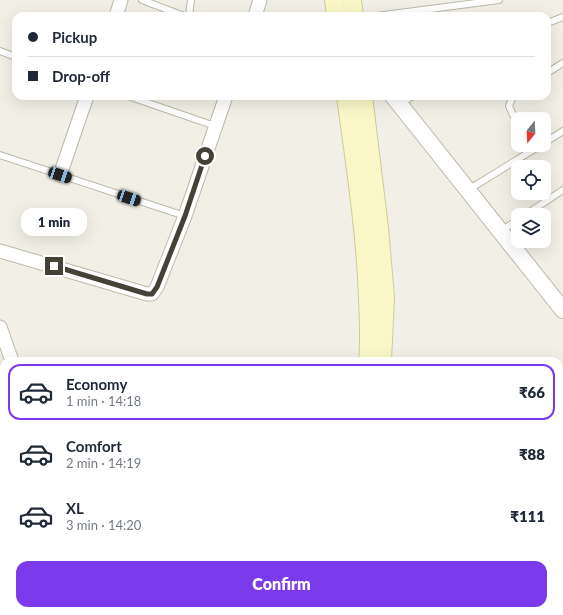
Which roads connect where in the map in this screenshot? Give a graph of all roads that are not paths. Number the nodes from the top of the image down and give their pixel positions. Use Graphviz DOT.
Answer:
graph roads {
  1 [pos="121,0"];
  2 [pos="142,0"];
  3 [pos="191,0"];
  4 [pos="260,0"];
  5 [pos="334,0"];
  6 [pos="352,0"];
  7 [pos="499,0"];
  8 [pos="117,12"];
  9 [pos="174,12"];
  10 [pos="190,12"];
  11 [pos="256,12"];
  12 [pos="336,12"];
  13 [pos="354,12"];
  14 [pos="407,12"];
  15 [pos="563,17"];
  16 [pos="551,22"];
  17 [pos="0,51"];
  18 [pos="12,56"];
  19 [pos="563,63"];
  20 [pos="551,70"];
  21 [pos="86,100"];
  22 [pos="140,100"];
  23 [pos="225,100"];
  24 [pos="347,100"];
  25 [pos="363,100"];
  26 [pos="396,100"];
  27 [pos="511,100"];
  28 [pos="512,112"];
  29 [pos="215,126"];
  30 [pos="563,131"];
  31 [pos="551,139"];
  32 [pos="530,152"];
  33 [pos="0,155"];
  34 [pos="60,175"];
  35 [pos="468,190"];
  36 [pos="563,190"];
  37 [pos="536,208"];
  38 [pos="185,216"];
  39 [pos="511,225"];
  40 [pos="501,231"];
  41 [pos="0,251"];
  42 [pos="559,302"];
  43 [pos="0,327"];
  44 [pos="11,357"];
  45 [pos="368,357"];
  46 [pos="382,357"];
  1 -- 8 [label="street"];
  2 -- 9 [label="lane"];
  3 -- 10 [label="lane"];
  4 -- 11 [label="street"];
  5 -- 12 [label="main road"];
  6 -- 13 [label="main road"];
  7 -- 14 [label="lane"];
  15 -- 16 [label="lane"];
  17 -- 18 [label="lane"];
  19 -- 20 [label="lane"];
  21 -- 34 [label="street"];
  22 -- 29 [label="lane"];
  23 -- 29 [label="street"];
  24 -- 45 [label="main road"];
  25 -- 46 [label="main road"];
  26 -- 35 [label="street"];
  27 -- 28 [label="lane"];
  29 -- 38 [label="street"];
  30 -- 31 [label="lane"];
  32 -- 35 [label="lane"];
  33 -- 34 [label="lane"];
  34 -- 38 [label="lane"];
  35 -- 40 [label="street"];
  36 -- 37 [label="lane"];
  38 -- 41 [label="street"];
  39 -- 40 [label="lane"];
  40 -- 42 [label="street"];
  43 -- 44 [label="street"];
}
